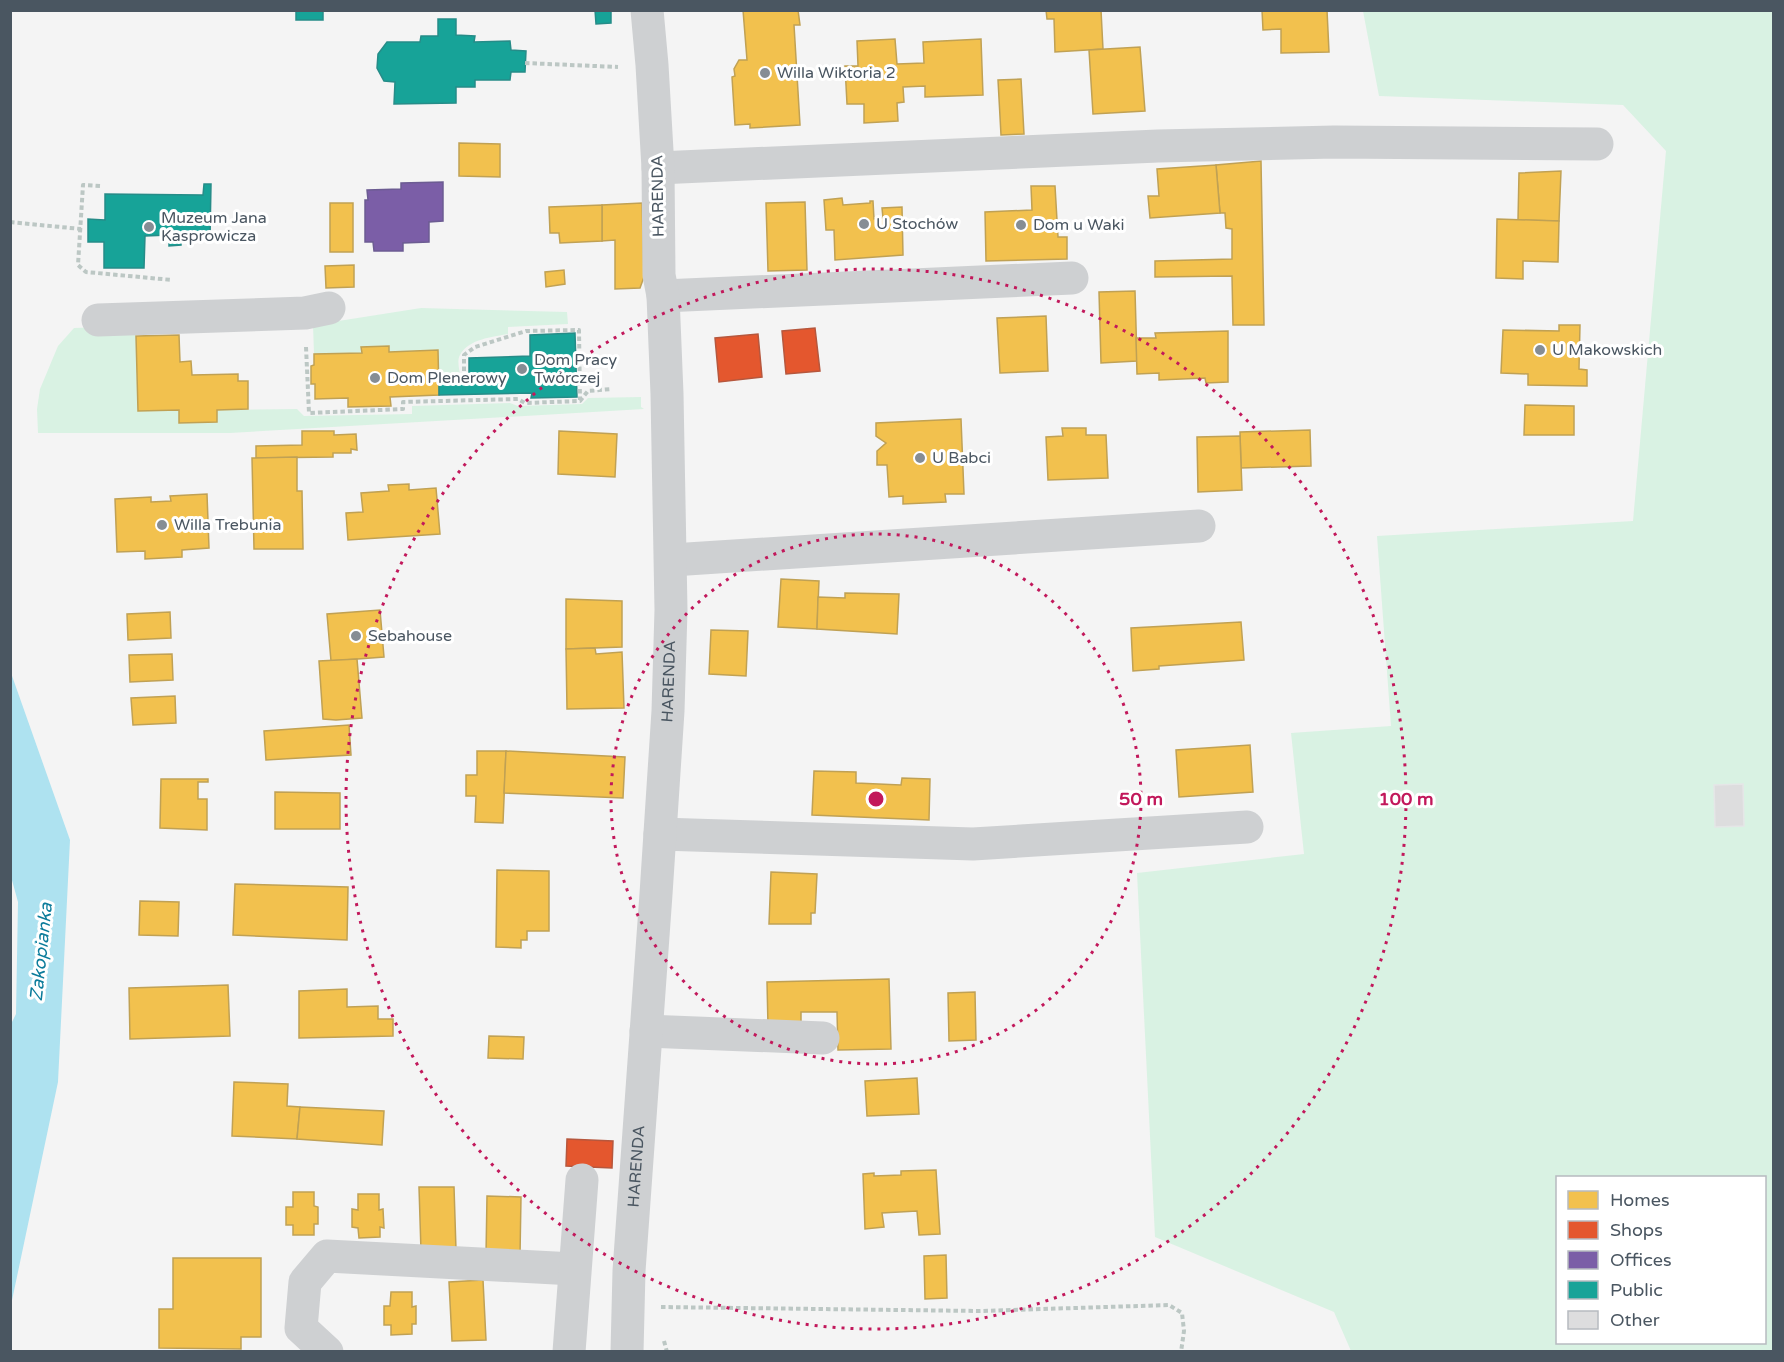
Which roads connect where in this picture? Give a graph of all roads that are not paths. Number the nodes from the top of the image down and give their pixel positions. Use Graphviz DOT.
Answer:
graph roads {
  1 [pos="647,10"];
  2 [pos="1598,144"];
  3 [pos="658,168"];
  4 [pos="1072,278"];
  5 [pos="663,296"];
  6 [pos="317,311"];
  7 [pos="99,320"];
  8 [pos="1199,526"];
  9 [pos="672,560"];
  10 [pos="1247,827"];
  11 [pos="660,834"];
  12 [pos="646,1031"];
  13 [pos="823,1038"];
  14 [pos="582,1180"];
  15 [pos="574,1269"];
  16 [pos="327,1352"];
  17 [pos="569,1352"];
  18 [pos="627,1352"];
  1 -- 3 [label="street, HARENDA"];
  2 -- 3 [label="street"];
  3 -- 5 [label="street, HARENDA"];
  4 -- 5 [label="street"];
  5 -- 9 [label="street, HARENDA"];
  6 -- 7 [label="street"];
  8 -- 9 [label="street"];
  9 -- 11 [label="street, HARENDA"];
  10 -- 11 [label="street"];
  11 -- 12 [label="street, HARENDA"];
  12 -- 13 [label="street"];
  12 -- 18 [label="street, HARENDA"];
  14 -- 15 [label="street"];
  15 -- 16 [label="street"];
  15 -- 17 [label="street"];
}
